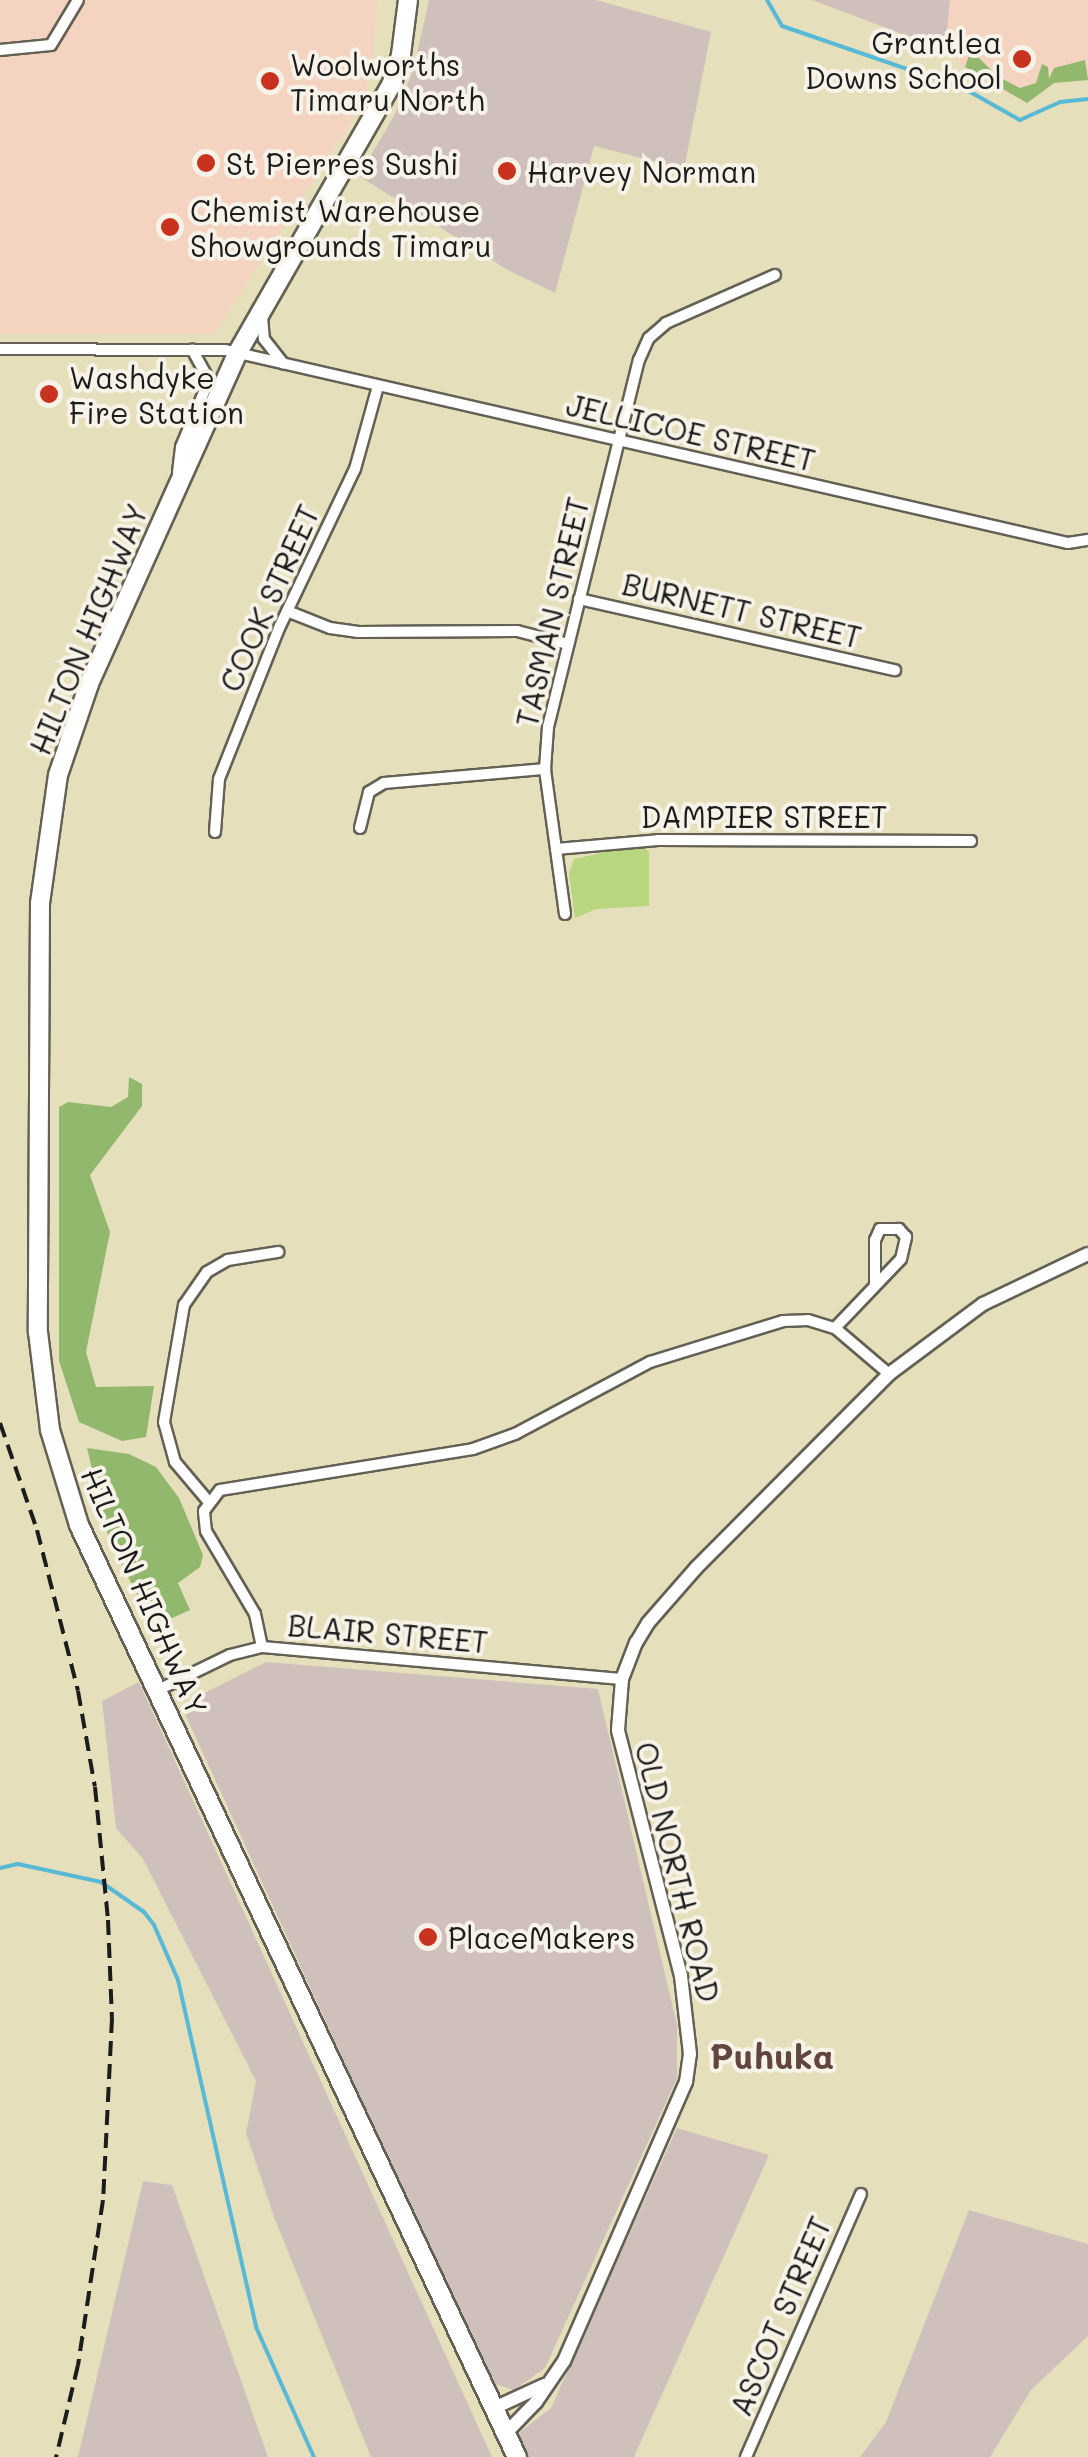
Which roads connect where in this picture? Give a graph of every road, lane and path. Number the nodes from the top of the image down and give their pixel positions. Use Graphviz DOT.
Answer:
graph roads {
  1 [pos="78,0"];
  2 [pos="408,0"];
  3 [pos="0,50"];
  4 [pos="775,276"];
  5 [pos="262,306"];
  6 [pos="0,349"];
  7 [pos="192,349"];
  8 [pos="238,352"];
  9 [pos="284,364"];
  10 [pos="378,386"];
  11 [pos="616,442"];
  12 [pos="176,488"];
  13 [pos="1088,540"];
  14 [pos="580,599"];
  15 [pos="287,611"];
  16 [pos="568,644"];
  17 [pos="894,670"];
  18 [pos="545,769"];
  19 [pos="360,828"];
  20 [pos="214,832"];
  21 [pos="971,841"];
  22 [pos="556,849"];
  23 [pos="565,914"];
  24 [pos="278,1252"];
  25 [pos="1088,1254"];
  26 [pos="876,1285"];
  27 [pos="835,1328"];
  28 [pos="889,1374"];
  29 [pos="208,1501"];
  30 [pos="262,1647"];
  31 [pos="622,1679"];
  32 [pos="158,1690"];
  33 [pos="860,2194"];
  34 [pos="544,2386"];
  35 [pos="492,2409"];
  36 [pos="506,2433"];
  37 [pos="517,2457"];
  38 [pos="746,2457"];
  1 -- 3 [label="street"];
  2 -- 5 [label="highway, HILTON HIGHWAY"];
  4 -- 11 [label="street, TASMAN STREET"];
  5 -- 8 [label="highway, HILTON HIGHWAY"];
  5 -- 9 [label="street"];
  6 -- 7 [label="street, JELLICOE STREET"];
  7 -- 8 [label="street, JELLICOE STREET"];
  7 -- 12 [label="street"];
  8 -- 9 [label="street, JELLICOE STREET"];
  8 -- 12 [label="highway, HILTON HIGHWAY"];
  9 -- 10 [label="street, JELLICOE STREET"];
  10 -- 11 [label="street, JELLICOE STREET"];
  10 -- 15 [label="street, COOK STREET"];
  11 -- 13 [label="street, JELLICOE STREET"];
  11 -- 14 [label="street, TASMAN STREET"];
  12 -- 32 [label="highway, HILTON HIGHWAY"];
  14 -- 16 [label="street, TASMAN STREET"];
  14 -- 17 [label="street, BURNETT STREET"];
  15 -- 16 [label="street"];
  15 -- 20 [label="street, COOK STREET"];
  16 -- 18 [label="street, TASMAN STREET"];
  18 -- 19 [label="street"];
  18 -- 22 [label="street, TASMAN STREET"];
  21 -- 22 [label="street, DAMPIER STREET"];
  22 -- 23 [label="street, TASMAN STREET"];
  24 -- 29 [label="street"];
  25 -- 28 [label="street, OLD NORTH ROAD"];
  26 -- 26 [label="street"];
  26 -- 27 [label="street"];
  27 -- 28 [label="street"];
  27 -- 29 [label="street"];
  28 -- 31 [label="street, OLD NORTH ROAD"];
  29 -- 30 [label="street"];
  30 -- 31 [label="street, BLAIR STREET"];
  30 -- 32 [label="street, BLAIR STREET"];
  31 -- 34 [label="street, OLD NORTH ROAD"];
  32 -- 35 [label="highway, HILTON HIGHWAY"];
  33 -- 38 [label="street, ASCOT STREET"];
  34 -- 35 [label="street"];
  34 -- 36 [label="street, OLD NORTH ROAD"];
  35 -- 36 [label="highway, HILTON HIGHWAY"];
  36 -- 37 [label="highway, HILTON HIGHWAY"];
}
